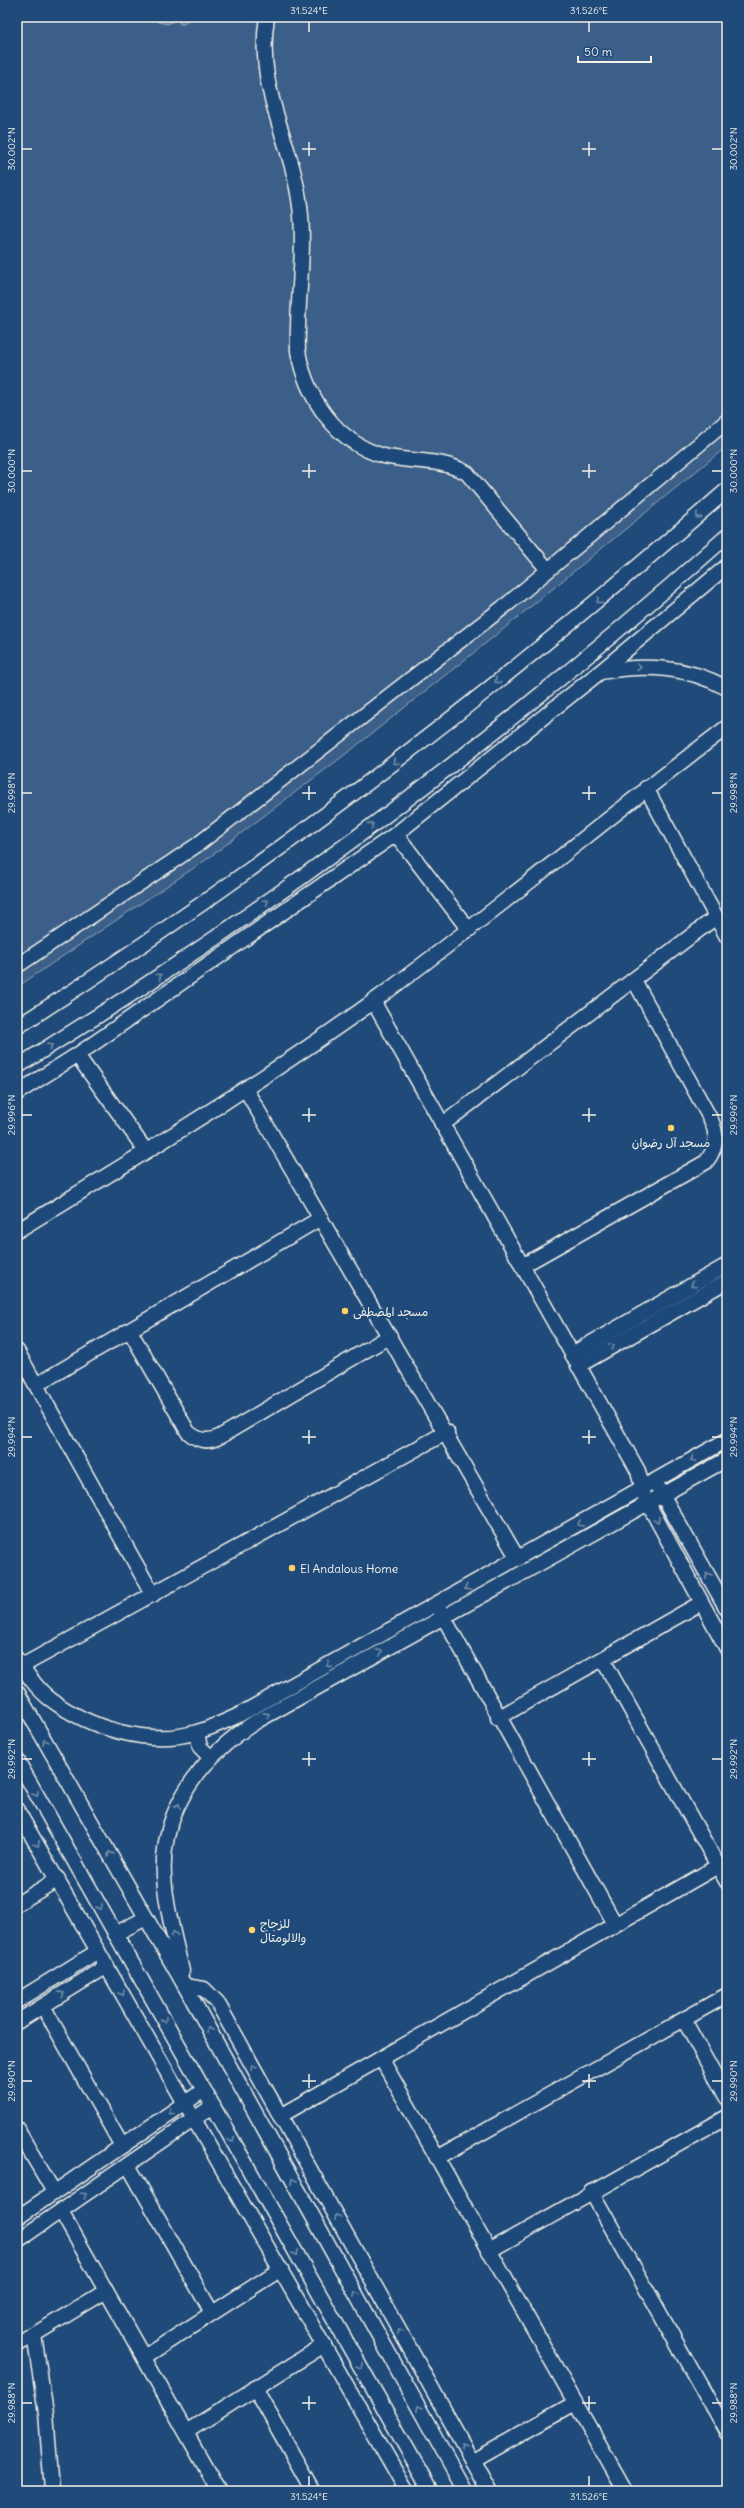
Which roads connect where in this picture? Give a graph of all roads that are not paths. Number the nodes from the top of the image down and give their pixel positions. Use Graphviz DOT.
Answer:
graph roads {
  1 [pos="267,17"];
  2 [pos="727,421"];
  3 [pos="727,490"];
  4 [pos="727,536"];
  5 [pos="727,566"];
  6 [pos="548,570"];
  7 [pos="600,672"];
  8 [pos="727,688"];
  9 [pos="727,728"];
  10 [pos="646,788"];
  11 [pos="396,834"];
  12 [pos="716,917"];
  13 [pos="469,930"];
  14 [pos="727,937"];
  15 [pos="17,966"];
  16 [pos="634,980"];
  17 [pos="372,1002"];
  18 [pos="17,1027"];
  19 [pos="77,1055"];
  20 [pos="17,1067"];
  21 [pos="246,1090"];
  22 [pos="17,1093"];
  23 [pos="442,1125"];
  24 [pos="146,1151"];
  25 [pos="321,1218"];
  26 [pos="17,1231"];
  27 [pos="727,1265"];
  28 [pos="522,1266"];
  29 [pos="727,1281"];
  30 [pos="130,1331"];
  31 [pos="390,1336"];
  32 [pos="17,1351"];
  33 [pos="575,1360"];
  34 [pos="36,1385"];
  35 [pos="447,1432"];
  36 [pos="727,1440"];
  37 [pos="727,1460"];
  38 [pos="638,1471"];
  39 [pos="654,1482"];
  40 [pos="641,1489"];
  41 [pos="664,1495"];
  42 [pos="648,1504"];
  43 [pos="518,1559"];
  44 [pos="153,1595"];
  45 [pos="701,1603"];
  46 [pos="727,1609"];
  47 [pos="440,1611"];
  48 [pos="727,1649"];
  49 [pos="603,1660"];
  50 [pos="19,1662"];
  51 [pos="17,1692"];
  52 [pos="498,1718"];
  53 [pos="197,1732"];
  54 [pos="210,1758"];
  55 [pos="17,1760"];
  56 [pos="17,1810"];
  57 [pos="718,1866"];
  58 [pos="58,1879"];
  59 [pos="727,1882"];
  60 [pos="17,1904"];
  61 [pos="146,1918"];
  62 [pos="615,1924"];
  63 [pos="115,1934"];
  64 [pos="98,1951"];
  65 [pos="107,1966"];
  66 [pos="185,1986"];
  67 [pos="727,1995"];
  68 [pos="17,2001"];
  69 [pos="43,2006"];
  70 [pos="684,2020"];
  71 [pos="17,2022"];
  72 [pos="382,2058"];
  73 [pos="263,2084"];
  74 [pos="204,2090"];
  75 [pos="245,2094"];
  76 [pos="727,2098"];
  77 [pos="186,2102"];
  78 [pos="213,2106"];
  79 [pos="280,2116"];
  80 [pos="727,2117"];
  81 [pos="195,2119"];
  82 [pos="17,2130"];
  83 [pos="122,2146"];
  84 [pos="437,2158"];
  85 [pos="128,2165"];
  86 [pos="592,2191"];
  87 [pos="54,2192"];
  88 [pos="61,2211"];
  89 [pos="17,2218"];
  90 [pos="17,2241"];
  91 [pos="489,2251"];
  92 [pos="281,2269"];
  93 [pos="106,2291"];
  94 [pos="212,2313"];
  95 [pos="34,2335"];
  96 [pos="17,2345"];
  97 [pos="324,2345"];
  98 [pos="144,2357"];
  99 [pos="255,2388"];
  100 [pos="575,2403"];
  101 [pos="186,2432"];
  102 [pos="727,2433"];
  103 [pos="472,2461"];
  104 [pos="52,2491"];
  105 [pos="219,2491"];
  106 [pos="313,2491"];
  107 [pos="407,2491"];
  108 [pos="430,2491"];
  109 [pos="465,2491"];
  110 [pos="488,2491"];
  111 [pos="625,2491"];
  1 -- 6 [label="street"];
  2 -- 6 [label="street"];
  3 -- 18 [label="street, one-way"];
  20 -- 4 [label="street, one-way"];
  5 -- 7 [label="street"];
  6 -- 15 [label="street"];
  7 -- 8 [label="street, one-way"];
  7 -- 11 [label="street"];
  9 -- 10 [label="street"];
  10 -- 12 [label="street"];
  10 -- 13 [label="street"];
  11 -- 13 [label="street"];
  11 -- 19 [label="street"];
  12 -- 14 [label="street"];
  12 -- 16 [label="street"];
  13 -- 17 [label="street"];
  16 -- 23 [label="street"];
  16 -- 28 [label="street"];
  17 -- 21 [label="street"];
  17 -- 23 [label="street"];
  19 -- 22 [label="street"];
  19 -- 24 [label="street"];
  21 -- 24 [label="street"];
  21 -- 25 [label="street"];
  23 -- 28 [label="street"];
  24 -- 26 [label="street"];
  25 -- 30 [label="street"];
  25 -- 31 [label="street"];
  27 -- 33 [label="street, one-way"];
  28 -- 33 [label="street"];
  33 -- 29 [label="street, one-way"];
  30 -- 31 [label="street"];
  30 -- 34 [label="street"];
  31 -- 35 [label="street"];
  32 -- 34 [label="street"];
  33 -- 38 [label="street"];
  34 -- 44 [label="street"];
  35 -- 43 [label="street"];
  35 -- 44 [label="street"];
  36 -- 39 [label="street, one-way"];
  37 -- 41 [label="street"];
  38 -- 39 [label="street"];
  38 -- 40 [label="street"];
  39 -- 40 [label="street"];
  39 -- 41 [label="street"];
  40 -- 42 [label="street"];
  40 -- 43 [label="street, one-way"];
  41 -- 42 [label="street"];
  46 -- 41 [label="street, one-way"];
  42 -- 45 [label="street, one-way"];
  42 -- 47 [label="street"];
  43 -- 47 [label="street, one-way"];
  44 -- 50 [label="street"];
  45 -- 48 [label="street"];
  45 -- 49 [label="street"];
  47 -- 52 [label="street"];
  47 -- 53 [label="street, one-way"];
  54 -- 47 [label="street, one-way"];
  49 -- 52 [label="street"];
  49 -- 57 [label="street"];
  50 -- 53 [label="street"];
  61 -- 51 [label="street, one-way"];
  52 -- 62 [label="street"];
  53 -- 54 [label="street"];
  66 -- 54 [label="street, one-way"];
  55 -- 63 [label="street, one-way"];
  56 -- 58 [label="street, one-way"];
  57 -- 59 [label="street"];
  57 -- 62 [label="street"];
  58 -- 60 [label="street"];
  58 -- 64 [label="street"];
  61 -- 63 [label="street"];
  61 -- 66 [label="street"];
  62 -- 72 [label="street"];
  63 -- 74 [label="street, one-way"];
  64 -- 65 [label="street"];
  64 -- 68 [label="street"];
  69 -- 65 [label="street, one-way"];
  65 -- 77 [label="street, one-way"];
  73 -- 66 [label="street, one-way"];
  75 -- 66 [label="street, one-way"];
  67 -- 70 [label="street"];
  69 -- 71 [label="street"];
  69 -- 83 [label="street"];
  70 -- 76 [label="street"];
  70 -- 84 [label="street"];
  72 -- 79 [label="street"];
  72 -- 84 [label="street"];
  73 -- 75 [label="street"];
  73 -- 79 [label="street"];
  74 -- 77 [label="street"];
  74 -- 78 [label="street"];
  109 -- 75 [label="street, one-way"];
  77 -- 81 [label="street"];
  77 -- 83 [label="street, one-way"];
  78 -- 81 [label="street"];
  78 -- 108 [label="street, one-way"];
  103 -- 79 [label="street, one-way"];
  80 -- 86 [label="street"];
  81 -- 85 [label="street"];
  81 -- 92 [label="street"];
  82 -- 87 [label="street"];
  83 -- 87 [label="street"];
  84 -- 91 [label="street"];
  88 -- 85 [label="street, one-way"];
  85 -- 94 [label="street"];
  86 -- 91 [label="street"];
  86 -- 102 [label="street"];
  87 -- 89 [label="street"];
  88 -- 90 [label="street"];
  88 -- 93 [label="street"];
  91 -- 100 [label="street"];
  92 -- 94 [label="street"];
  92 -- 97 [label="street"];
  93 -- 95 [label="street"];
  93 -- 98 [label="street"];
  94 -- 98 [label="street"];
  95 -- 96 [label="street"];
  95 -- 104 [label="street"];
  97 -- 99 [label="street"];
  97 -- 107 [label="street"];
  98 -- 101 [label="street"];
  99 -- 101 [label="street"];
  99 -- 106 [label="street"];
  100 -- 103 [label="street"];
  100 -- 111 [label="street"];
  101 -- 105 [label="street"];
  103 -- 110 [label="street"];
}
